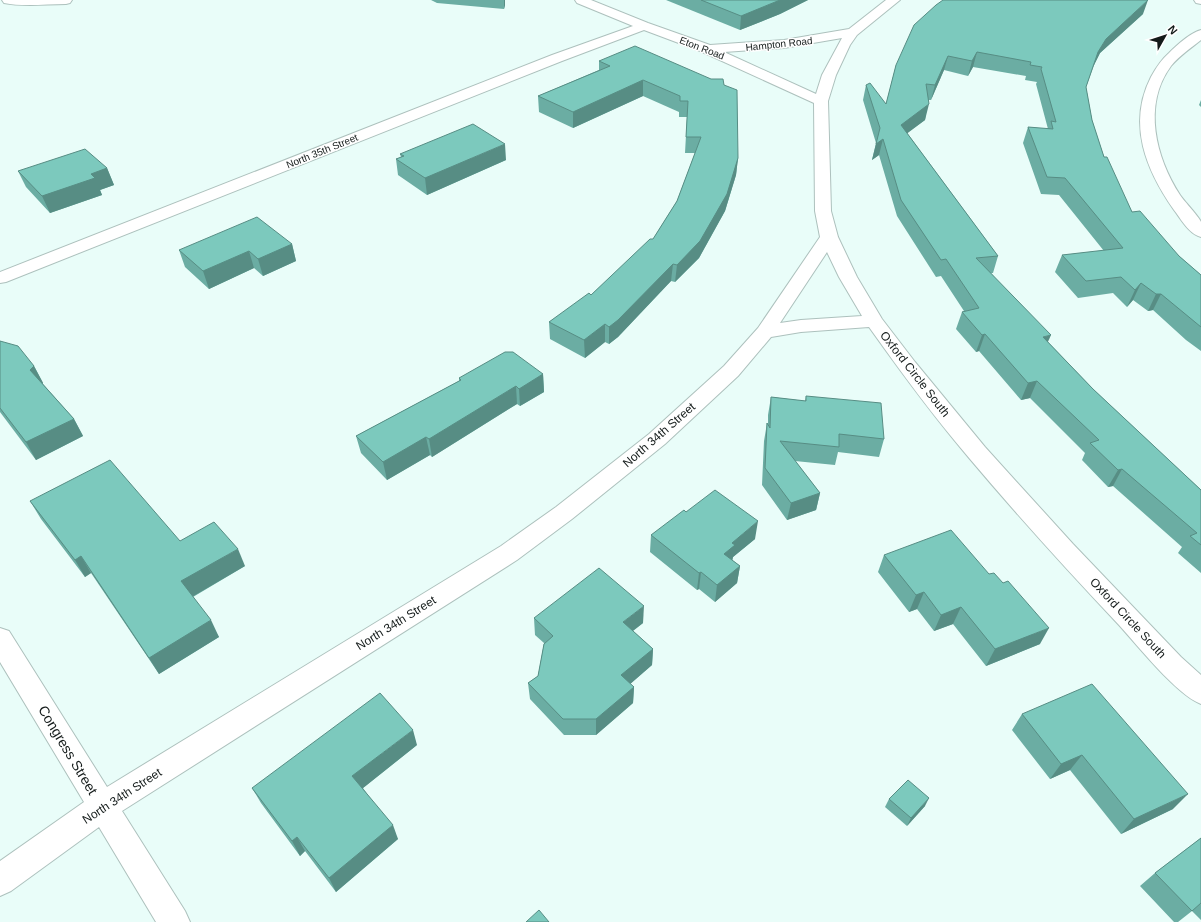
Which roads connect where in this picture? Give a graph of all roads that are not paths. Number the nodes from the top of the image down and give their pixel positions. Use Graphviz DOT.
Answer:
graph roads {
  1 [pos="8,0"];
  2 [pos="66,0"];
  3 [pos="581,0"];
  4 [pos="894,0"];
  5 [pos="644,26"];
  6 [pos="853,32"];
  7 [pos="1201,34"];
  8 [pos="705,48"];
  9 [pos="822,101"];
  10 [pos="1201,232"];
  11 [pos="829,237"];
  12 [pos="0,278"];
  13 [pos="874,321"];
  14 [pos="765,332"];
  15 [pos="0,639"];
  16 [pos="1201,692"];
  17 [pos="102,807"];
  18 [pos="0,880"];
  19 [pos="174,922"];
  1 -- 2 [label="street"];
  3 -- 5 [label="street, Eton Road"];
  4 -- 6 [label="street, Oxford Circle South"];
  5 -- 8 [label="street, Eton Road"];
  5 -- 12 [label="street, North 35th Street"];
  6 -- 8 [label="street, Hampton Road"];
  6 -- 9 [label="street, Oxford Circle South"];
  7 -- 10 [label="street"];
  8 -- 9 [label="street, Eton Road"];
  9 -- 11 [label="street, Oxford Circle South"];
  11 -- 13 [label="street, Oxford Circle South"];
  11 -- 14 [label="street, North 34th Street"];
  13 -- 14 [label="street"];
  13 -- 16 [label="street, Oxford Circle South"];
  14 -- 17 [label="street, North 34th Street"];
  15 -- 17 [label="street, Congress Street"];
  17 -- 18 [label="street, North 34th Street"];
  17 -- 19 [label="street, Congress Street"];
}
